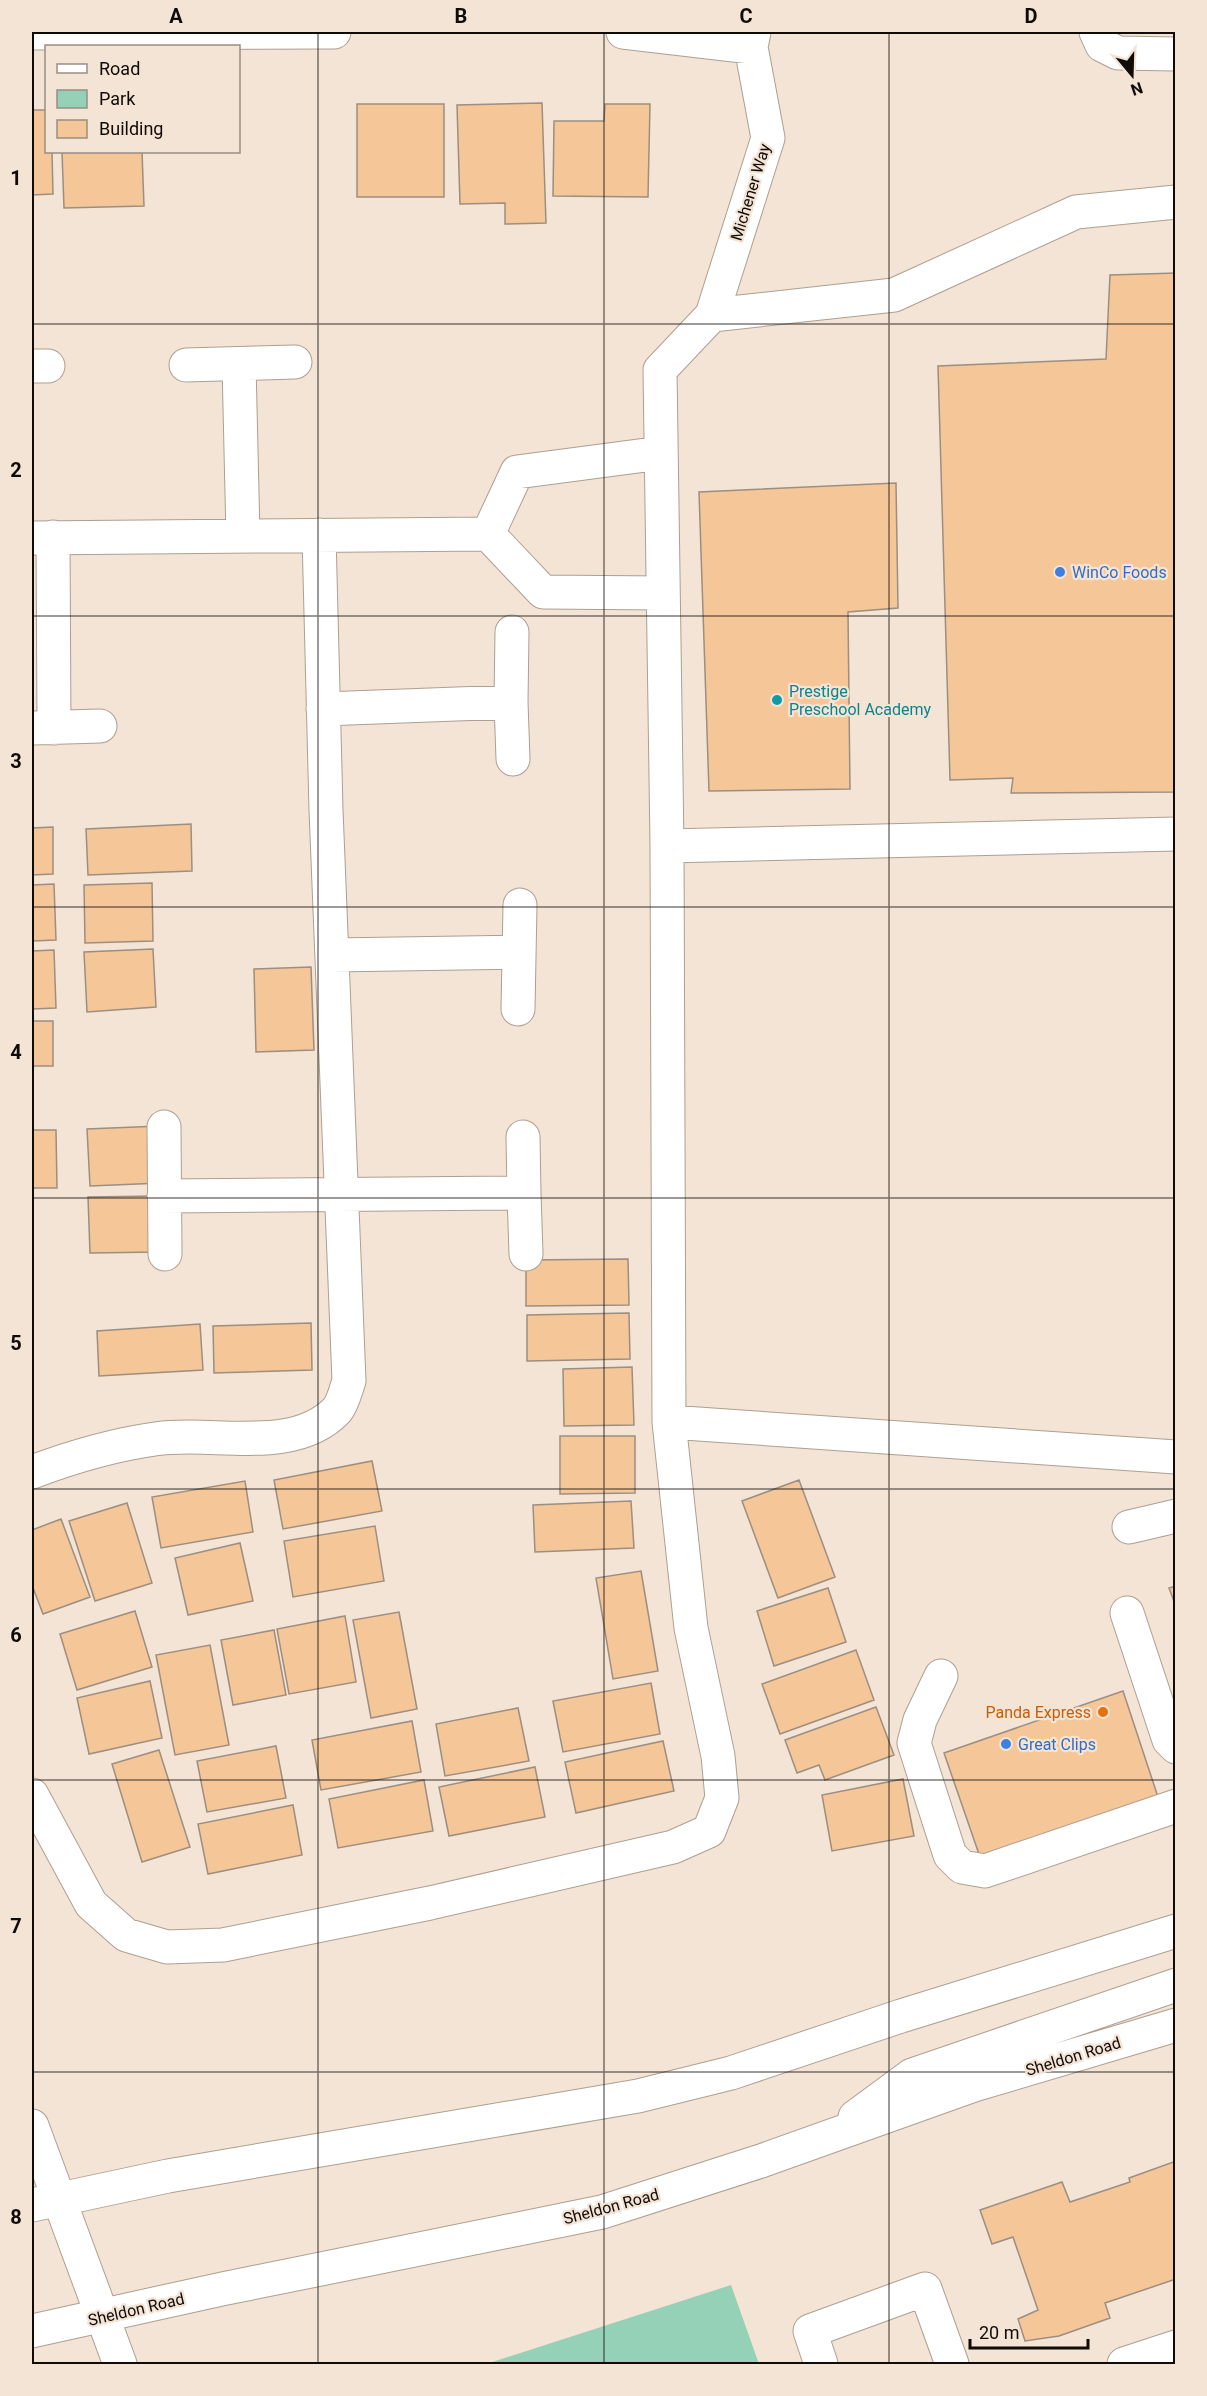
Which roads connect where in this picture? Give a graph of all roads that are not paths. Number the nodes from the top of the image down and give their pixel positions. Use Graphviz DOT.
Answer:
graph roads {
  1 [pos="334,32"];
  2 [pos="623,32"];
  3 [pos="1096,32"];
  4 [pos="32,33"];
  5 [pos="752,39"];
  6 [pos="1176,54"];
  7 [pos="1176,202"];
  8 [pos="712,315"];
  9 [pos="295,362"];
  10 [pos="186,364"];
  11 [pos="239,364"];
  12 [pos="661,453"];
  13 [pos="488,534"];
  14 [pos="319,535"];
  15 [pos="243,536"];
  16 [pos="42,538"];
  17 [pos="663,593"];
  18 [pos="512,632"];
  19 [pos="511,702"];
  20 [pos="323,709"];
  21 [pos="100,726"];
  22 [pos="43,728"];
  23 [pos="513,759"];
  24 [pos="1176,834"];
  25 [pos="667,846"];
  26 [pos="520,905"];
  27 [pos="519,952"];
  28 [pos="332,955"];
  29 [pos="518,1010"];
  30 [pos="164,1127"];
  31 [pos="523,1137"];
  32 [pos="524,1193"];
  33 [pos="164,1196"];
  34 [pos="342,1196"];
  35 [pos="165,1254"];
  36 [pos="526,1254"];
  37 [pos="669,1422"];
  38 [pos="1176,1457"];
  39 [pos="32,1472"];
  40 [pos="1176,1516"];
  41 [pos="1128,1527"];
  42 [pos="1127,1613"];
  43 [pos="942,1676"];
  44 [pos="1176,1747"];
  45 [pos="32,1795"];
  46 [pos="1176,1806"];
  47 [pos="1176,1931"];
  48 [pos="1176,1985"];
  49 [pos="1176,2025"];
  50 [pos="32,2126"];
  51 [pos="827,2138"];
  52 [pos="45,2202"];
  53 [pos="103,2317"];
  54 [pos="32,2331"];
  55 [pos="1176,2347"];
  56 [pos="120,2364"];
  57 [pos="821,2364"];
  58 [pos="952,2364"];
  59 [pos="1124,2364"];
  1 -- 4 [label="main road"];
  2 -- 5 [label="main road"];
  3 -- 6 [label="main road"];
  5 -- 8 [label="main road, Michener Way"];
  7 -- 8 [label="main road"];
  8 -- 12 [label="main road"];
  9 -- 11 [label="main road"];
  10 -- 11 [label="main road"];
  11 -- 15 [label="main road"];
  12 -- 13 [label="main road"];
  12 -- 17 [label="main road"];
  13 -- 14 [label="main road"];
  13 -- 17 [label="main road"];
  14 -- 15 [label="main road"];
  14 -- 20 [label="main road"];
  15 -- 16 [label="main road"];
  16 -- 22 [label="main road"];
  17 -- 25 [label="main road"];
  18 -- 19 [label="main road"];
  19 -- 20 [label="main road"];
  19 -- 23 [label="main road"];
  20 -- 28 [label="main road"];
  21 -- 22 [label="main road"];
  24 -- 25 [label="main road"];
  25 -- 37 [label="main road"];
  26 -- 27 [label="main road"];
  27 -- 28 [label="main road"];
  27 -- 29 [label="main road"];
  28 -- 34 [label="main road"];
  30 -- 33 [label="main road"];
  31 -- 32 [label="main road"];
  32 -- 34 [label="main road"];
  32 -- 36 [label="main road"];
  33 -- 34 [label="main road"];
  33 -- 35 [label="main road"];
  34 -- 39 [label="main road"];
  37 -- 38 [label="main road"];
  37 -- 45 [label="main road"];
  40 -- 41 [label="main road"];
  42 -- 44 [label="main road"];
  43 -- 46 [label="main road"];
  47 -- 52 [label="main road"];
  48 -- 51 [label="main road"];
  49 -- 51 [label="main road, Sheldon Road"];
  50 -- 52 [label="main road"];
  51 -- 53 [label="main road, Sheldon Road"];
  52 -- 53 [label="main road"];
  53 -- 54 [label="main road, Sheldon Road"];
  53 -- 56 [label="main road"];
  55 -- 59 [label="main road"];
  57 -- 58 [label="main road"];
}
